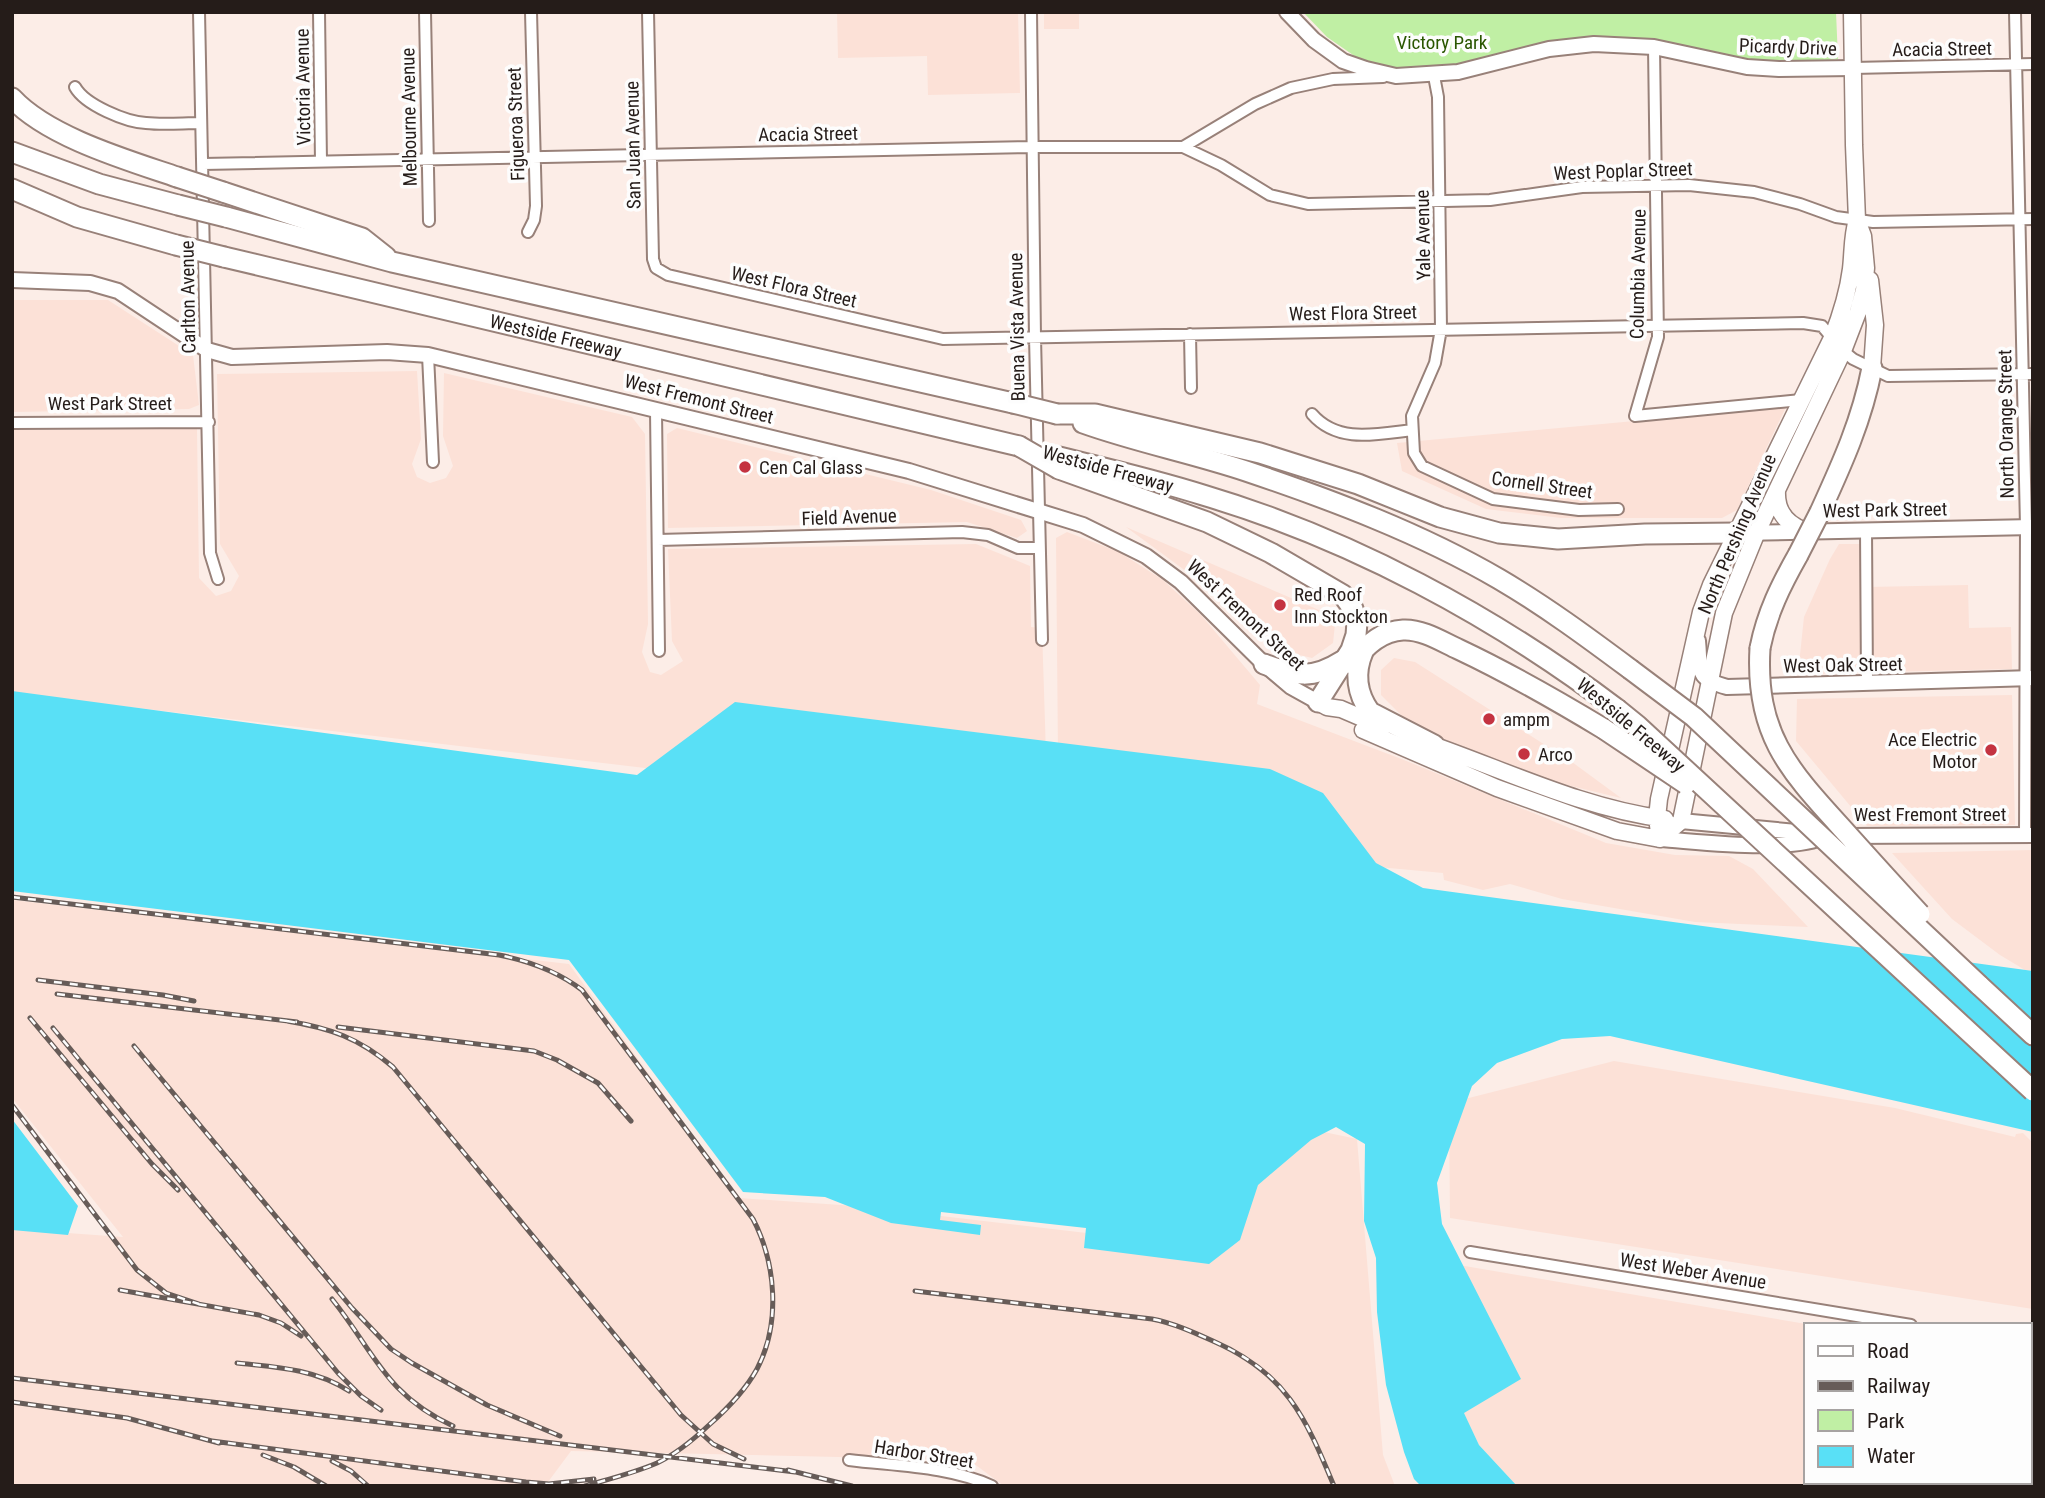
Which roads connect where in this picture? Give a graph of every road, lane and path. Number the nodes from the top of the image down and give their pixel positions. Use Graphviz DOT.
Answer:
graph roads {
  1 [pos="199,12"];
  2 [pos="319,12"];
  3 [pos="425,12"];
  4 [pos="531,12"];
  5 [pos="648,12"];
  6 [pos="1031,12"];
  7 [pos="1287,12"];
  8 [pos="1852,12"];
  9 [pos="2015,12"];
  10 [pos="1654,47"];
  11 [pos="2033,64"];
  12 [pos="2015,65"];
  13 [pos="1853,68"];
  14 [pos="1434,75"];
  15 [pos="1396,76"];
  16 [pos="75,87"];
  17 [pos="12,98"];
  18 [pos="201,123"];
  19 [pos="1032,147"];
  20 [pos="1183,147"];
  21 [pos="12,152"];
  22 [pos="651,155"];
  23 [pos="534,158"];
  24 [pos="428,160"];
  25 [pos="321,162"];
  26 [pos="203,164"];
  27 [pos="1656,185"];
  28 [pos="12,189"];
  29 [pos="1440,201"];
  30 [pos="12,203"];
  31 [pos="77,217"];
  32 [pos="1857,219"];
  33 [pos="2020,219"];
  34 [pos="2033,219"];
  35 [pos="429,221"];
  36 [pos="528,232"];
  37 [pos="392,261"];
  38 [pos="1866,268"];
  39 [pos="663,273"];
  40 [pos="12,280"];
  41 [pos="1658,324"];
  42 [pos="1440,329"];
  43 [pos="1190,334"];
  44 [pos="1035,337"];
  45 [pos="1838,345"];
  46 [pos="207,350"];
  47 [pos="428,355"];
  48 [pos="1872,368"];
  49 [pos="2028,374"];
  50 [pos="1191,388"];
  51 [pos="1801,400"];
  52 [pos="656,411"];
  53 [pos="1056,414"];
  54 [pos="1312,414"];
  55 [pos="209,422"];
  56 [pos="12,424"];
  57 [pos="1412,430"];
  58 [pos="433,462"];
  59 [pos="1059,463"];
  60 [pos="1786,472"];
  61 [pos="1777,491"];
  62 [pos="1618,509"];
  63 [pos="1038,512"];
  64 [pos="2029,527"];
  65 [pos="1803,530"];
  66 [pos="1866,530"];
  67 [pos="1757,532"];
  68 [pos="1737,533"];
  69 [pos="658,540"];
  70 [pos="1039,548"];
  71 [pos="218,579"];
  72 [pos="1696,631"];
  73 [pos="1042,640"];
  74 [pos="1366,645"];
  75 [pos="659,651"];
  76 [pos="1343,660"];
  77 [pos="1264,664"];
  78 [pos="2029,678"];
  79 [pos="1709,682"];
  80 [pos="1867,684"];
  81 [pos="1323,705"];
  82 [pos="1434,745"];
  83 [pos="1470,759"];
  84 [pos="1446,766"];
  85 [pos="1734,815"];
  86 [pos="1657,818"];
  87 [pos="1681,821"];
  88 [pos="2029,835"];
  89 [pos="1828,836"];
  90 [pos="1660,839"];
  91 [pos="1979,985"];
  92 [pos="2033,1035"];
  93 [pos="2033,1091"];
  94 [pos="1470,1252"];
  95 [pos="1899,1323"];
  96 [pos="849,1460"];
  97 [pos="992,1486"];
  1 -- 18 [label="street, Carlton Avenue"];
  2 -- 25 [label="street, Victoria Avenue"];
  3 -- 24 [label="street, Melbourne Avenue"];
  4 -- 23 [label="street, Figueroa Street"];
  5 -- 22 [label="street, San Juan Avenue"];
  6 -- 19 [label="street, Buena Vista Avenue"];
  7 -- 15 [label="street, Picardy Drive"];
  8 -- 13 [label="main road, North Pershing Avenue"];
  9 -- 12 [label="street, North Orange Street"];
  10 -- 13 [label="street, Picardy Drive"];
  10 -- 14 [label="street, Picardy Drive"];
  10 -- 27 [label="street, Columbia Avenue"];
  11 -- 12 [label="street, Acacia Street"];
  12 -- 13 [label="street, Acacia Street"];
  12 -- 33 [label="street, North Orange Street"];
  13 -- 32 [label="main road, North Pershing Avenue"];
  14 -- 15 [label="street, Picardy Drive"];
  14 -- 29 [label="street, Yale Avenue"];
  15 -- 20 [label="street"];
  16 -- 18 [label="street"];
  17 -- 37 [label="highway, bridge"];
  18 -- 26 [label="street, Carlton Avenue"];
  19 -- 20 [label="street, Acacia Street"];
  19 -- 22 [label="street, Acacia Street"];
  19 -- 44 [label="street, Buena Vista Avenue"];
  20 -- 29 [label="street, West Poplar Street"];
  21 -- 37 [label="highway, Westside Freeway, bridge"];
  22 -- 23 [label="street, Acacia Street"];
  22 -- 39 [label="street, San Juan Avenue"];
  23 -- 24 [label="street, Acacia Street"];
  23 -- 36 [label="street, Figueroa Street"];
  24 -- 25 [label="street, Acacia Street"];
  24 -- 35 [label="street, Melbourne Avenue"];
  25 -- 26 [label="street, Acacia Street"];
  26 -- 46 [label="street, Carlton Avenue"];
  27 -- 29 [label="street, West Poplar Street"];
  27 -- 32 [label="street, West Poplar Street"];
  27 -- 41 [label="street, Columbia Avenue"];
  28 -- 31 [label="highway, Westside Freeway"];
  29 -- 42 [label="street, Yale Avenue"];
  30 -- 31 [label="highway"];
  31 -- 59 [label="highway, Westside Freeway, bridge"];
  32 -- 33 [label="street, West Poplar Street"];
  32 -- 38 [label="main road, North Pershing Avenue"];
  32 -- 45 [label="main road, North Pershing Avenue"];
  33 -- 34 [label="street, West Poplar Street"];
  33 -- 49 [label="street, North Orange Street"];
  37 -- 53 [label="highway, Westside Freeway, bridge"];
  38 -- 45 [label="main road, North Pershing Avenue"];
  38 -- 48 [label="main road"];
  39 -- 44 [label="street, West Flora Street"];
  40 -- 46 [label="street, West Fremont Street"];
  41 -- 42 [label="street, West Flora Street"];
  41 -- 45 [label="street, West Flora Street"];
  41 -- 51 [label="street, Columbia Avenue"];
  42 -- 43 [label="street, West Flora Street"];
  42 -- 57 [label="street, Yale Avenue"];
  43 -- 44 [label="street, West Flora Street"];
  43 -- 50 [label="street"];
  44 -- 63 [label="street, Buena Vista Avenue"];
  45 -- 48 [label="street, West Flora Street"];
  45 -- 51 [label="main road, North Pershing Avenue"];
  45 -- 60 [label="main road, North Pershing Avenue"];
  46 -- 47 [label="street, West Fremont Street"];
  46 -- 55 [label="street, Carlton Avenue"];
  47 -- 52 [label="street, West Fremont Street"];
  47 -- 58 [label="street"];
  48 -- 49 [label="street, West Flora Street"];
  48 -- 91 [label="highway, bridge"];
  49 -- 64 [label="street, North Orange Street"];
  51 -- 60 [label="main road"];
  51 -- 68 [label="main road, North Pershing Avenue"];
  52 -- 63 [label="street, West Fremont Street"];
  52 -- 69 [label="street"];
  53 -- 68 [label="highway"];
  53 -- 91 [label="highway, Westside Freeway, bridge"];
  54 -- 57 [label="street"];
  55 -- 56 [label="street, West Park Street"];
  55 -- 71 [label="street, Carlton Avenue"];
  57 -- 62 [label="street, Cornell Street"];
  59 -- 76 [label="highway"];
  59 -- 85 [label="highway, Westside Freeway, bridge"];
  60 -- 61 [label="main road, North Pershing Avenue"];
  61 -- 65 [label="main road"];
  61 -- 67 [label="main road, North Pershing Avenue"];
  63 -- 70 [label="street, Buena Vista Avenue"];
  63 -- 77 [label="street, West Fremont Street"];
  64 -- 66 [label="street, West Park Street"];
  64 -- 78 [label="street, North Orange Street"];
  65 -- 66 [label="street, West Park Street"];
  65 -- 67 [label="street, West Park Street"];
  66 -- 80 [label="street"];
  67 -- 68 [label="street, West Park Street"];
  67 -- 79 [label="main road, North Pershing Avenue"];
  68 -- 72 [label="main road, North Pershing Avenue"];
  69 -- 70 [label="street, Field Avenue"];
  69 -- 75 [label="street"];
  70 -- 73 [label="street, Buena Vista Avenue"];
  72 -- 79 [label="street"];
  72 -- 86 [label="main road, North Pershing Avenue"];
  74 -- 81 [label="highway"];
  74 -- 82 [label="highway"];
  74 -- 85 [label="highway, bridge"];
  76 -- 77 [label="highway"];
  76 -- 81 [label="highway"];
  77 -- 81 [label="street, West Fremont Street"];
  78 -- 80 [label="street, West Oak Street"];
  78 -- 88 [label="street, North Orange Street"];
  79 -- 80 [label="street, West Oak Street"];
  79 -- 87 [label="main road, North Pershing Avenue"];
  81 -- 82 [label="main road, West Fremont Street"];
  81 -- 84 [label="main road, West Fremont Street"];
  82 -- 83 [label="main road, West Fremont Street"];
  83 -- 84 [label="main road"];
  83 -- 86 [label="main road, West Fremont Street"];
  84 -- 90 [label="main road, West Fremont Street"];
  85 -- 93 [label="highway, Westside Freeway, bridge"];
  86 -- 87 [label="main road, West Fremont Street"];
  86 -- 90 [label="main road, North Pershing Avenue"];
  87 -- 89 [label="street, West Fremont Street"];
  87 -- 90 [label="main road"];
  88 -- 89 [label="street, West Fremont Street"];
  89 -- 90 [label="street, West Fremont Street"];
  91 -- 92 [label="highway, Westside Freeway"];
  94 -- 95 [label="street, West Weber Avenue"];
  96 -- 97 [label="street, Harbor Street"];
}
